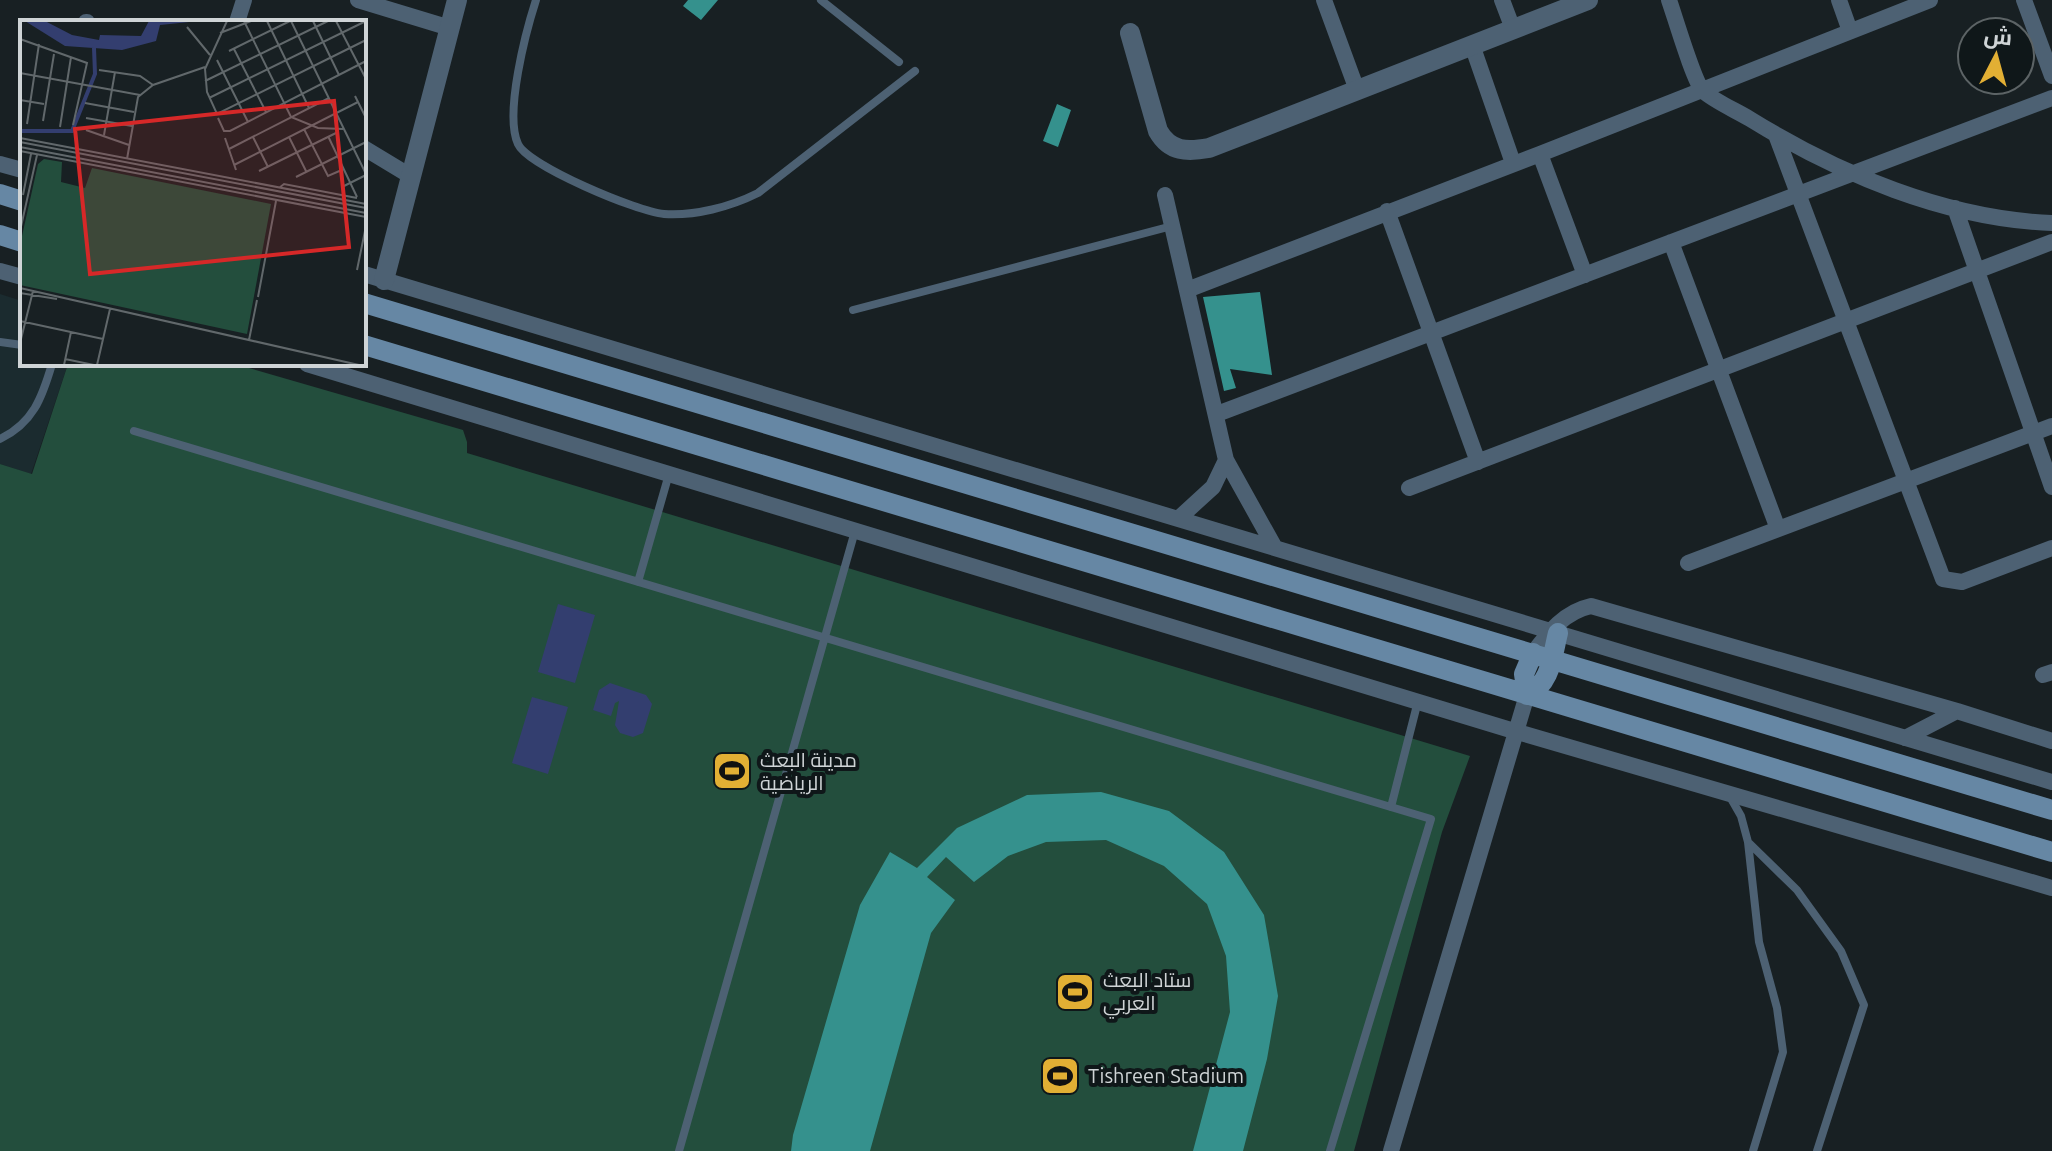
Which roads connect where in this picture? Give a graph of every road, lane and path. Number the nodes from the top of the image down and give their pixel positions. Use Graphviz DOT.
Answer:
graph roads {
  1 [pos="244,0"];
  2 [pos="358,0"];
  3 [pos="457,0"];
  4 [pos="536,0"];
  5 [pos="821,0"];
  6 [pos="1324,0"];
  7 [pos="1502,0"];
  8 [pos="1588,0"];
  9 [pos="1669,0"];
  10 [pos="1839,0"];
  11 [pos="1930,0"];
  12 [pos="2024,0"];
  13 [pos="238,20"];
  14 [pos="450,28"];
  15 [pos="1513,29"];
  16 [pos="1850,31"];
  17 [pos="1130,33"];
  18 [pos="1472,45"];
  19 [pos="899,62"];
  20 [pos="915,71"];
  21 [pos="2052,76"];
  22 [pos="1701,89"];
  23 [pos="1357,90"];
  24 [pos="2052,98"];
  25 [pos="1776,135"];
  26 [pos="366,149"];
  27 [pos="1540,154"];
  28 [pos="1513,163"];
  29 [pos="0,164"];
  30 [pos="20,169"];
  31 [pos="1855,172"];
  32 [pos="412,177"];
  33 [pos="0,194"];
  34 [pos="1798,194"];
  35 [pos="1165,195"];
  36 [pos="20,200"];
  37 [pos="1955,208"];
  38 [pos="1387,211"];
  39 [pos="2052,223"];
  40 [pos="1172,226"];
  41 [pos="0,235"];
  42 [pos="20,241"];
  43 [pos="1671,242"];
  44 [pos="2052,242"];
  45 [pos="0,271"];
  46 [pos="1976,271"];
  47 [pos="1585,275"];
  48 [pos="20,276"];
  49 [pos="374,277"];
  50 [pos="1187,290"];
  51 [pos="366,304"];
  52 [pos="853,310"];
  53 [pos="1845,321"];
  54 [pos="1431,333"];
  55 [pos="0,342"];
  56 [pos="20,345"];
  57 [pos="366,346"];
  58 [pos="51,366"];
  59 [pos="314,366"];
  60 [pos="1718,369"];
  61 [pos="1217,414"];
  62 [pos="2052,426"];
  63 [pos="134,431"];
  64 [pos="2033,433"];
  65 [pos="0,439"];
  66 [pos="1226,460"];
  67 [pos="1478,462"];
  68 [pos="669,473"];
  69 [pos="1905,481"];
  70 [pos="2052,487"];
  71 [pos="1409,488"];
  72 [pos="1178,519"];
  73 [pos="1778,529"];
  74 [pos="855,530"];
  75 [pos="1275,548"];
  76 [pos="2052,548"];
  77 [pos="1688,563"];
  78 [pos="638,582"];
  79 [pos="1554,632"];
  80 [pos="823,637"];
  81 [pos="1542,656"];
  82 [pos="1527,695"];
  83 [pos="1418,700"];
  84 [pos="1957,711"];
  85 [pos="1514,731"];
  86 [pos="1905,738"];
  87 [pos="2052,741"];
  88 [pos="2052,782"];
  89 [pos="1729,794"];
  90 [pos="1391,807"];
  91 [pos="2052,810"];
  92 [pos="1748,842"];
  93 [pos="2052,852"];
  94 [pos="2052,888"];
  95 [pos="679,1151"];
  96 [pos="1330,1151"];
  97 [pos="1391,1151"];
  98 [pos="1753,1151"];
  99 [pos="1817,1151"];
  1 -- 13 [label="street"];
  2 -- 14 [label="street"];
  3 -- 14 [label="street"];
  4 -- 20 [label="lane"];
  5 -- 19 [label="lane"];
  6 -- 23 [label="street"];
  7 -- 15 [label="street"];
  8 -- 15 [label="street"];
  9 -- 22 [label="street"];
  10 -- 16 [label="street"];
  11 -- 16 [label="street"];
  12 -- 21 [label="street"];
  14 -- 32 [label="street"];
  15 -- 18 [label="street"];
  16 -- 22 [label="street"];
  17 -- 23 [label="street"];
  18 -- 23 [label="street"];
  18 -- 28 [label="street"];
  22 -- 25 [label="street"];
  22 -- 27 [label="street"];
  24 -- 31 [label="street"];
  25 -- 31 [label="street"];
  25 -- 34 [label="street"];
  26 -- 32 [label="street"];
  27 -- 28 [label="street"];
  27 -- 47 [label="street"];
  28 -- 38 [label="street"];
  29 -- 30 [label="street"];
  31 -- 34 [label="street"];
  31 -- 37 [label="street"];
  32 -- 49 [label="street"];
  33 -- 36 [label="main road"];
  34 -- 43 [label="street"];
  34 -- 53 [label="street"];
  35 -- 40 [label="street"];
  37 -- 39 [label="street"];
  37 -- 46 [label="street"];
  38 -- 50 [label="street"];
  38 -- 54 [label="street"];
  40 -- 50 [label="street"];
  40 -- 52 [label="lane"];
  41 -- 42 [label="main road"];
  43 -- 47 [label="street"];
  43 -- 60 [label="street"];
  44 -- 46 [label="street"];
  45 -- 48 [label="street"];
  46 -- 53 [label="street"];
  46 -- 64 [label="street"];
  47 -- 54 [label="street"];
  49 -- 72 [label="street"];
  50 -- 61 [label="street"];
  51 -- 81 [label="main road"];
  53 -- 60 [label="street"];
  53 -- 69 [label="street"];
  54 -- 61 [label="street"];
  54 -- 67 [label="street"];
  55 -- 56 [label="lane"];
  57 -- 82 [label="main road"];
  58 -- 65 [label="lane"];
  59 -- 68 [label="street"];
  60 -- 67 [label="street"];
  60 -- 73 [label="street"];
  61 -- 66 [label="street"];
  62 -- 64 [label="street"];
  63 -- 78 [label="lane"];
  64 -- 69 [label="street"];
  64 -- 70 [label="street"];
  66 -- 72 [label="street"];
  66 -- 75 [label="street"];
  67 -- 71 [label="street"];
  68 -- 74 [label="street"];
  68 -- 78 [label="lane"];
  69 -- 73 [label="street"];
  69 -- 76 [label="street"];
  72 -- 75 [label="street"];
  73 -- 77 [label="street"];
  74 -- 80 [label="lane"];
  74 -- 83 [label="street"];
  75 -- 79 [label="street"];
  78 -- 80 [label="lane"];
  79 -- 81 [label="main road"];
  79 -- 84 [label="street"];
  79 -- 86 [label="street"];
  80 -- 90 [label="lane"];
  80 -- 95 [label="lane"];
  81 -- 82 [label="main road"];
  81 -- 91 [label="main road"];
  82 -- 85 [label="street"];
  82 -- 93 [label="main road"];
  83 -- 85 [label="street"];
  83 -- 90 [label="lane"];
  84 -- 86 [label="street"];
  84 -- 87 [label="street"];
  85 -- 89 [label="street"];
  85 -- 97 [label="street"];
  86 -- 88 [label="street"];
  89 -- 92 [label="lane"];
  89 -- 94 [label="street"];
  90 -- 96 [label="lane"];
  92 -- 98 [label="lane"];
  92 -- 99 [label="lane"];
}
